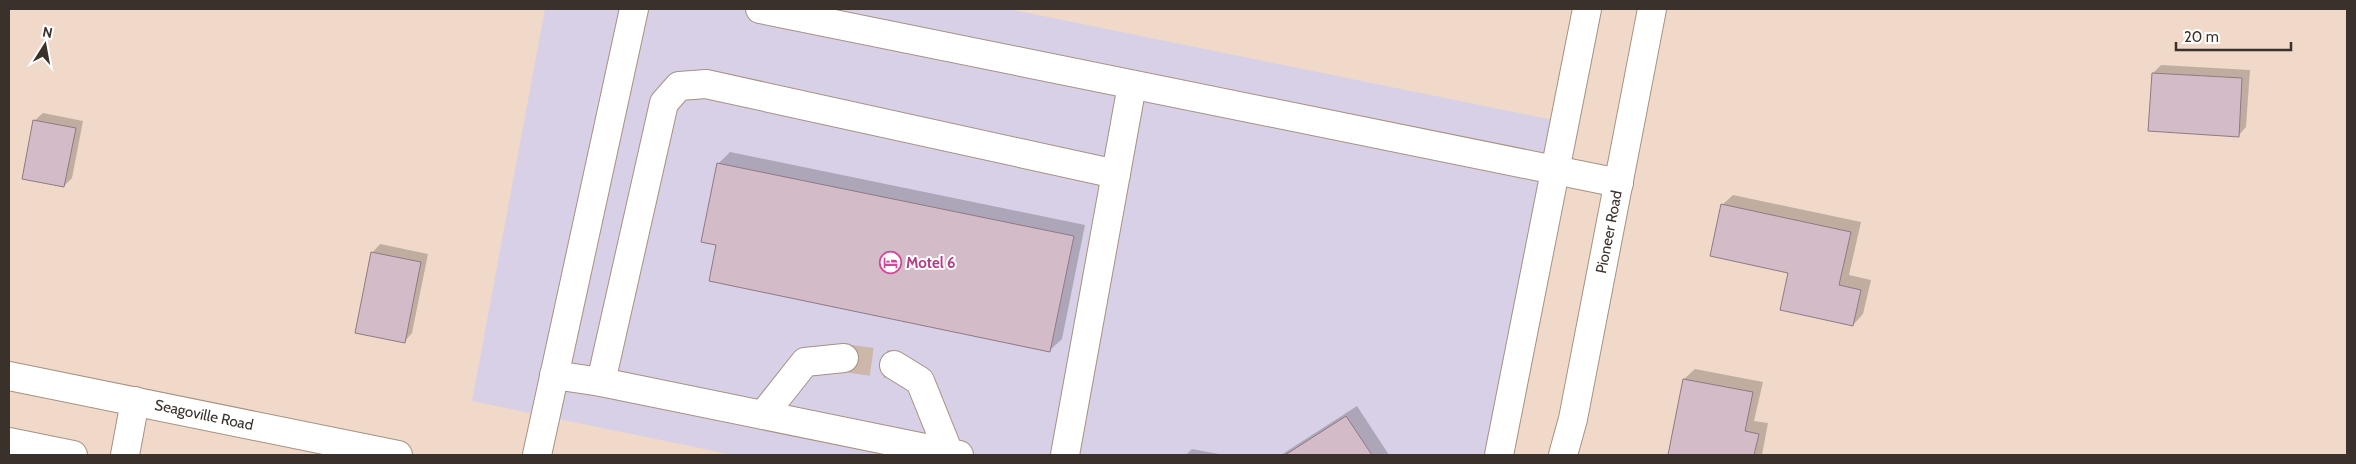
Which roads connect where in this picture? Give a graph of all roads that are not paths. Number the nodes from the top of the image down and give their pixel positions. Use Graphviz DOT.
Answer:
graph roads {
  1 [pos="634,9"];
  2 [pos="760,9"];
  3 [pos="1587,9"];
  4 [pos="1652,9"];
  5 [pos="1132,85"];
  6 [pos="1555,171"];
  7 [pos="1116,174"];
  8 [pos="1619,182"];
  9 [pos="844,358"];
  10 [pos="894,365"];
  11 [pos="554,375"];
  12 [pos="9,376"];
  13 [pos="601,382"];
  14 [pos="135,402"];
  15 [pos="763,415"];
  16 [pos="9,442"];
  17 [pos="954,454"];
  18 [pos="74,455"];
  19 [pos="124,455"];
  20 [pos="398,455"];
  21 [pos="537,455"];
  22 [pos="1064,455"];
  23 [pos="1499,455"];
  24 [pos="1563,455"];
  1 -- 11 [label="main road"];
  2 -- 5 [label="main road"];
  3 -- 6 [label="main road"];
  4 -- 8 [label="main road, Pioneer Road"];
  5 -- 6 [label="main road"];
  5 -- 7 [label="main road"];
  6 -- 8 [label="main road"];
  6 -- 23 [label="main road"];
  7 -- 13 [label="main road"];
  7 -- 22 [label="main road"];
  8 -- 24 [label="main road, Pioneer Road"];
  9 -- 15 [label="main road"];
  10 -- 17 [label="main road"];
  11 -- 13 [label="main road"];
  11 -- 21 [label="main road"];
  12 -- 14 [label="main road, Seagoville Road"];
  13 -- 15 [label="main road"];
  14 -- 19 [label="main road"];
  14 -- 20 [label="main road, Seagoville Road"];
  15 -- 17 [label="main road"];
  16 -- 18 [label="main road"];
}
